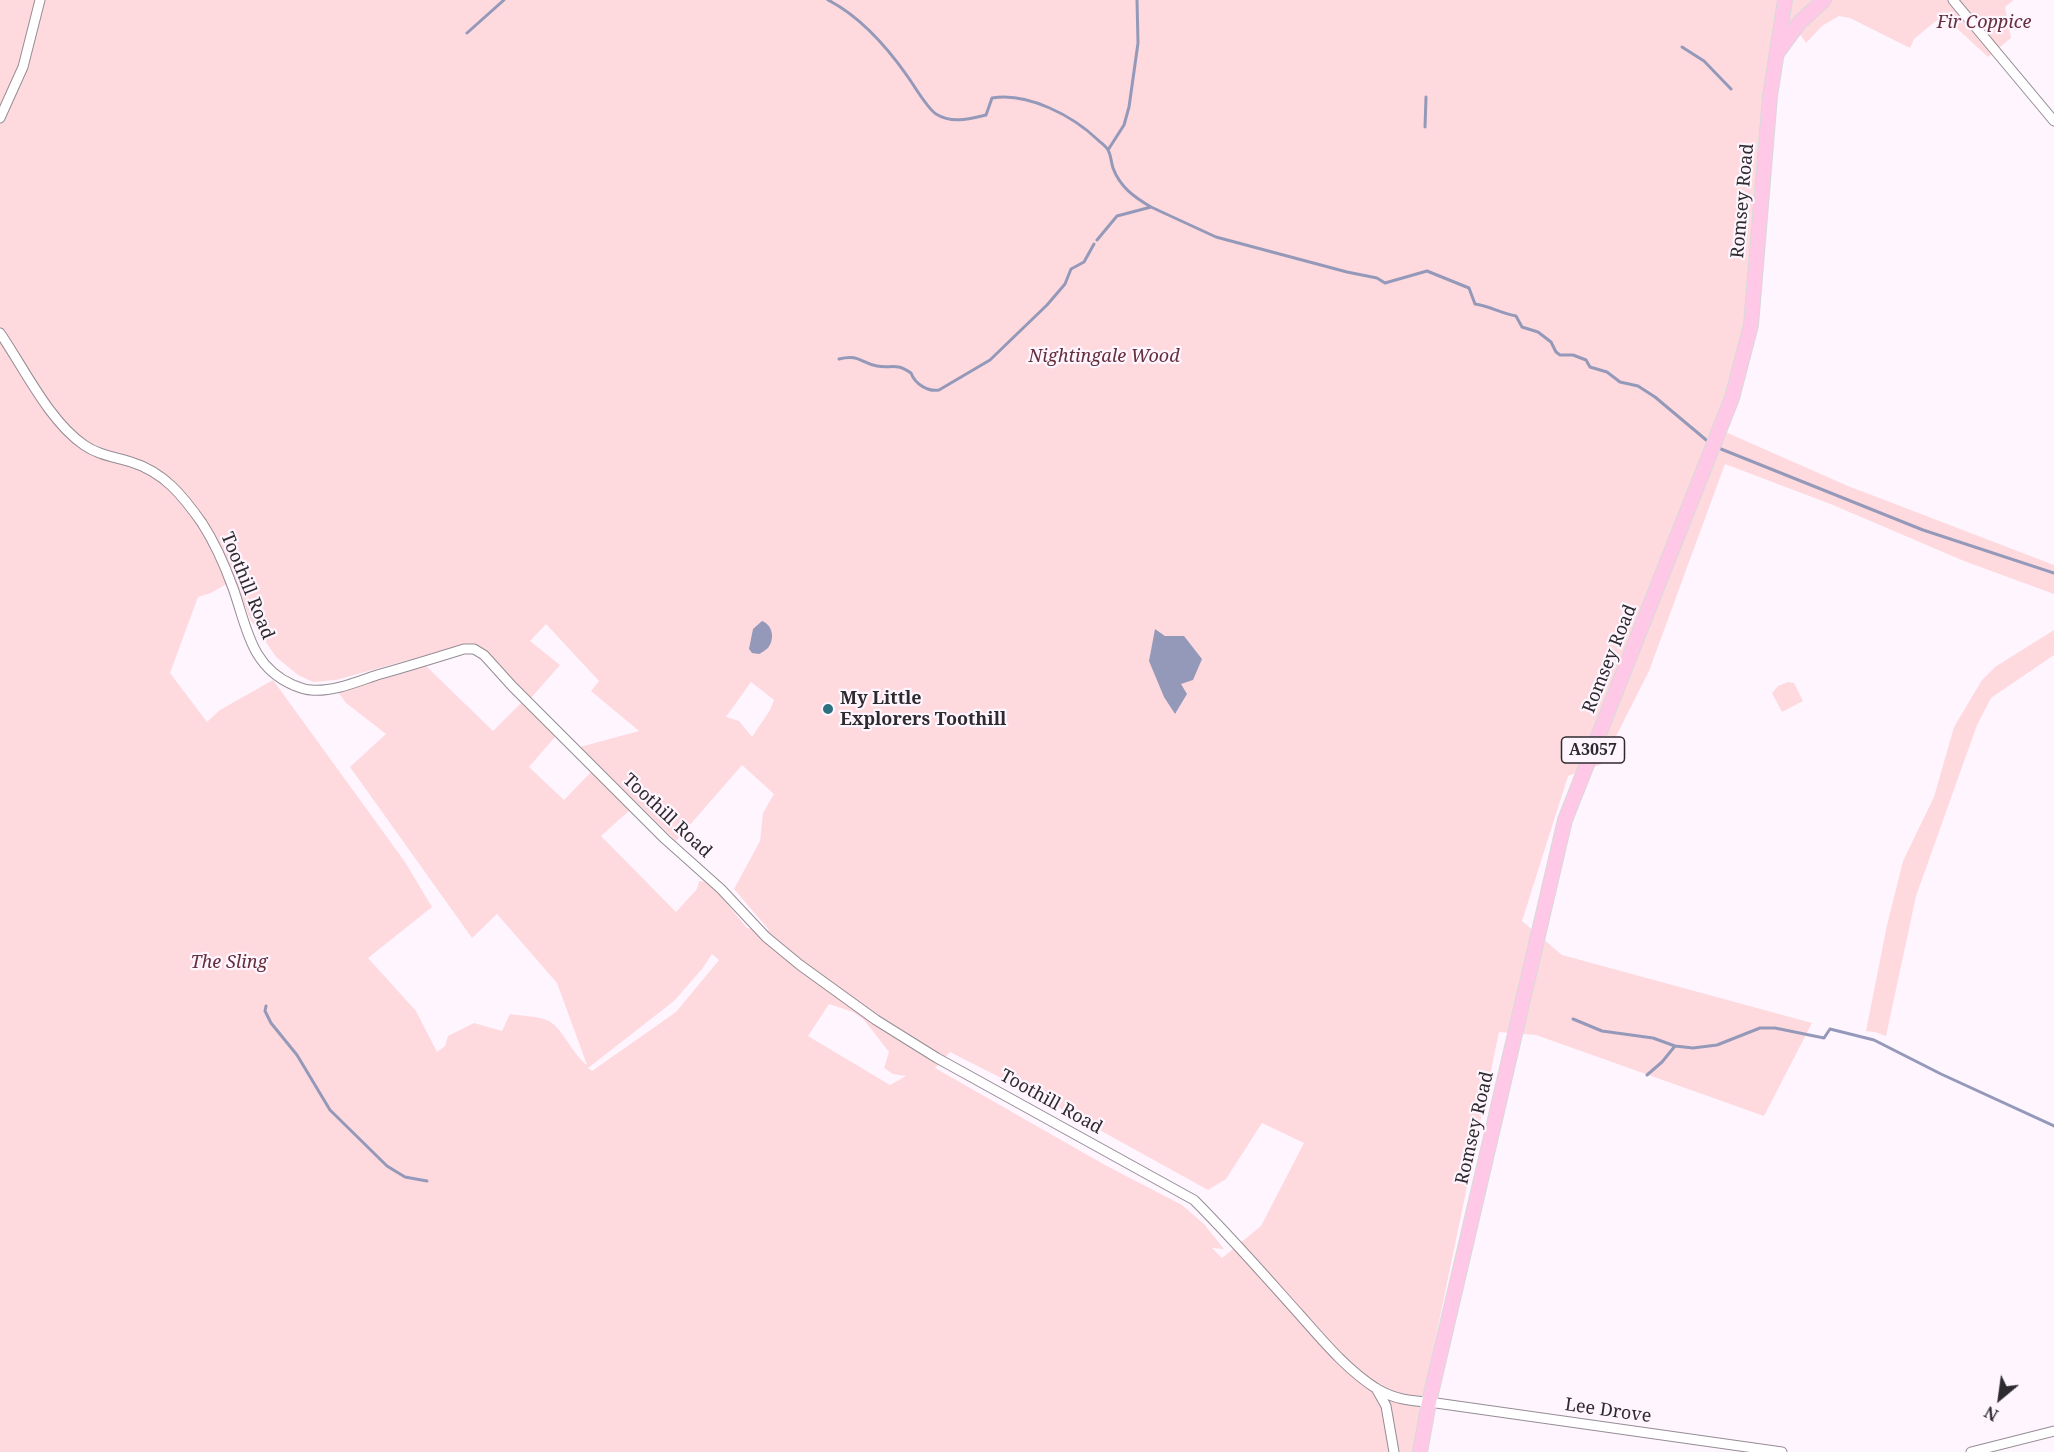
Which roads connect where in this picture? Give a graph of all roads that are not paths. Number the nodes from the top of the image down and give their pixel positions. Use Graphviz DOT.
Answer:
graph roads {
  1 [pos="40,0"];
  2 [pos="1785,0"];
  3 [pos="1824,0"];
  4 [pos="1953,0"];
  5 [pos="1776,55"];
  6 [pos="0,118"];
  7 [pos="2054,121"];
  8 [pos="0,333"];
  9 [pos="1376,1388"];
  10 [pos="1429,1402"];
  11 [pos="2054,1431"];
  12 [pos="1394,1452"];
  13 [pos="1420,1452"];
  14 [pos="1782,1452"];
  15 [pos="1971,1452"];
  1 -- 6 [label="street"];
  2 -- 5 [label="main road, Romsey Road / A3057"];
  3 -- 5 [label="main road, Romsey Road / A3057"];
  4 -- 7 [label="street"];
  5 -- 10 [label="main road, Romsey Road / A3057"];
  8 -- 9 [label="street, Toothill Road"];
  9 -- 10 [label="street, Toothill Road"];
  9 -- 12 [label="street, Toothill Road"];
  10 -- 13 [label="main road, Romsey Road / A3057"];
  10 -- 14 [label="street, Lee Drove"];
  11 -- 15 [label="street"];
}
